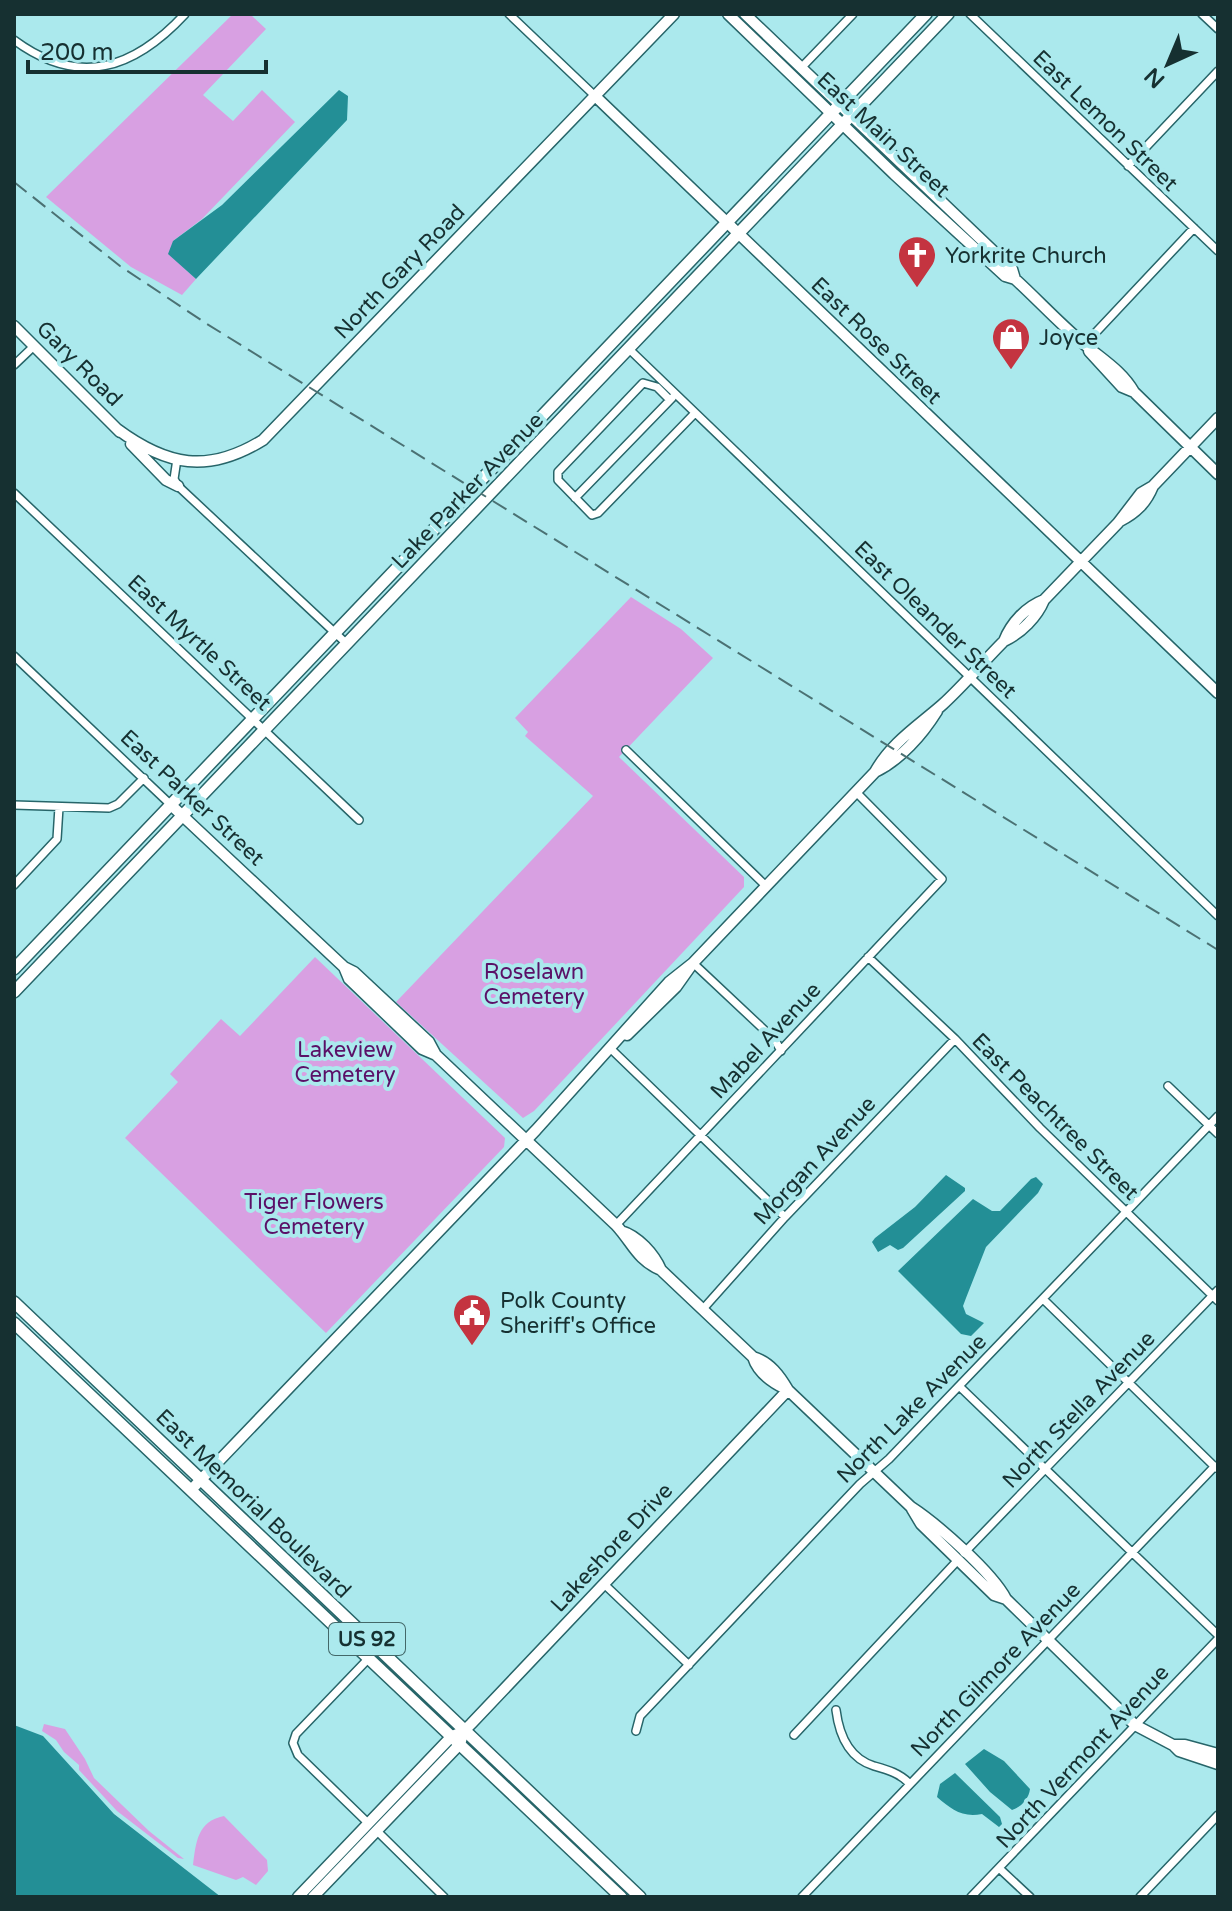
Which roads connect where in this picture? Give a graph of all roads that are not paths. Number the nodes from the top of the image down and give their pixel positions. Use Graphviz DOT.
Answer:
graph roads {
  1 [pos="185,14"];
  2 [pos="509,14"];
  3 [pos="674,14"];
  4 [pos="728,14"];
  5 [pos="745,14"];
  6 [pos="853,14"];
  7 [pos="926,14"];
  8 [pos="948,14"];
  9 [pos="970,14"];
  10 [pos="1202,14"];
  11 [pos="1218,29"];
  12 [pos="14,40"];
  13 [pos="801,68"];
  14 [pos="1218,71"];
  15 [pos="594,95"];
  16 [pos="836,109"];
  17 [pos="847,120"];
  18 [pos="1128,166"];
  19 [pos="727,223"];
  20 [pos="1194,228"];
  21 [pos="738,234"];
  22 [pos="1218,251"];
  23 [pos="662,292"];
  24 [pos="14,326"];
  25 [pos="617,338"];
  26 [pos="1084,345"];
  27 [pos="34,346"];
  28 [pos="629,349"];
  29 [pos="14,365"];
  30 [pos="589,391"];
  31 [pos="673,397"];
  32 [pos="695,413"];
  33 [pos="1218,418"];
  34 [pos="117,429"];
  35 [pos="1190,447"];
  36 [pos="177,459"];
  37 [pos="1218,474"];
  38 [pos="178,486"];
  39 [pos="14,493"];
  40 [pos="575,498"];
  41 [pos="1081,562"];
  42 [pos="335,633"];
  43 [pos="347,644"];
  44 [pos="14,656"];
  45 [pos="969,677"];
  46 [pos="1218,693"];
  47 [pos="254,718"];
  48 [pos="266,729"];
  49 [pos="626,750"];
  50 [pos="144,778"];
  51 [pos="856,792"];
  52 [pos="16,804"];
  53 [pos="171,805"];
  54 [pos="59,807"];
  55 [pos="182,816"];
  56 [pos="359,820"];
  57 [pos="14,885"];
  58 [pos="766,886"];
  59 [pos="1218,916"];
  60 [pos="868,957"];
  61 [pos="693,963"];
  62 [pos="14,969"];
  63 [pos="14,992"];
  64 [pos="955,1039"];
  65 [pos="611,1049"];
  66 [pos="781,1051"];
  67 [pos="1168,1086"];
  68 [pos="1218,1116"];
  69 [pos="1209,1126"];
  70 [pos="1218,1134"];
  71 [pos="700,1135"];
  72 [pos="526,1140"];
  73 [pos="1126,1212"];
  74 [pos="785,1217"];
  75 [pos="618,1228"];
  76 [pos="1216,1296"];
  77 [pos="1043,1299"];
  78 [pos="14,1302"];
  79 [pos="703,1309"];
  80 [pos="14,1323"];
  81 [pos="24,1332"];
  82 [pos="57,1344"];
  83 [pos="1129,1382"];
  84 [pos="959,1386"];
  85 [pos="788,1390"];
  86 [pos="1216,1468"];
  87 [pos="1045,1469"];
  88 [pos="874,1473"];
  89 [pos="201,1480"];
  90 [pos="191,1490"];
  91 [pos="1133,1553"];
  92 [pos="961,1556"];
  93 [pos="604,1584"];
  94 [pos="312,1605"];
  95 [pos="356,1628"];
  96 [pos="1218,1637"];
  97 [pos="1047,1640"];
  98 [pos="369,1658"];
  99 [pos="689,1665"];
  100 [pos="836,1710"];
  101 [pos="1135,1725"];
  102 [pos="464,1731"];
  103 [pos="636,1731"];
  104 [pos="794,1735"];
  105 [pos="456,1740"];
  106 [pos="1173,1745"];
  107 [pos="1218,1754"];
  108 [pos="1218,1764"];
  109 [pos="909,1783"];
  110 [pos="1218,1815"];
  111 [pos="538,1819"];
  112 [pos="373,1827"];
  113 [pos="569,1830"];
  114 [pos="587,1865"];
  115 [pos="1000,1869"];
  116 [pos="623,1880"];
  117 [pos="298,1897"];
  118 [pos="313,1897"];
  119 [pos="444,1897"];
  120 [pos="621,1897"];
  121 [pos="640,1897"];
  122 [pos="802,1897"];
  123 [pos="971,1897"];
  124 [pos="1030,1897"];
  125 [pos="1140,1897"];
  1 -- 12 [label="street"];
  2 -- 15 [label="street, East Rose Street"];
  3 -- 15 [label="street, North Gary Road"];
  4 -- 16 [label="street, East Main Street"];
  5 -- 13 [label="street, East Main Street"];
  6 -- 13 [label="street"];
  7 -- 16 [label="main road, Lake Parker Avenue"];
  8 -- 17 [label="main road, Lake Parker Avenue"];
  9 -- 18 [label="street, East Lemon Street"];
  10 -- 11 [label="street"];
  13 -- 16 [label="street, East Main Street"];
  14 -- 18 [label="street"];
  15 -- 19 [label="street, East Rose Street"];
  15 -- 36 [label="street, North Gary Road"];
  16 -- 17 [label="street, East Main Street"];
  16 -- 19 [label="main road, Lake Parker Avenue"];
  17 -- 21 [label="main road, Lake Parker Avenue"];
  17 -- 26 [label="street, East Main Street"];
  18 -- 20 [label="street, East Lemon Street"];
  19 -- 21 [label="street, East Rose Street"];
  19 -- 23 [label="main road, Lake Parker Avenue"];
  20 -- 22 [label="street, East Lemon Street"];
  20 -- 26 [label="street"];
  21 -- 28 [label="main road, Lake Parker Avenue"];
  21 -- 41 [label="street, East Rose Street"];
  23 -- 25 [label="main road, Lake Parker Avenue"];
  23 -- 28 [label="main road"];
  24 -- 27 [label="street, Gary Road"];
  25 -- 30 [label="main road"];
  25 -- 42 [label="main road, Lake Parker Avenue"];
  26 -- 35 [label="street, East Main Street"];
  27 -- 29 [label="street"];
  27 -- 34 [label="street, Gary Road"];
  28 -- 30 [label="main road, Lake Parker Avenue"];
  28 -- 31 [label="street, East Oleander Street"];
  30 -- 43 [label="main road, Lake Parker Avenue"];
  31 -- 32 [label="street, East Oleander Street"];
  31 -- 40 [label="street"];
  31 -- 40 [label="street"];
  32 -- 40 [label="street"];
  32 -- 45 [label="street, East Oleander Street"];
  33 -- 35 [label="street"];
  34 -- 36 [label="street, North Gary Road"];
  34 -- 38 [label="street"];
  35 -- 37 [label="street, East Main Street"];
  35 -- 41 [label="street"];
  36 -- 38 [label="street"];
  38 -- 42 [label="street"];
  39 -- 47 [label="street, East Myrtle Street"];
  41 -- 45 [label="street"];
  41 -- 46 [label="street, East Rose Street"];
  42 -- 43 [label="street"];
  42 -- 47 [label="main road, Lake Parker Avenue"];
  43 -- 48 [label="main road, Lake Parker Avenue"];
  44 -- 50 [label="street, East Parker Street"];
  45 -- 51 [label="street"];
  45 -- 59 [label="street, East Oleander Street"];
  47 -- 48 [label="street, East Myrtle Street"];
  47 -- 53 [label="main road, Lake Parker Avenue"];
  48 -- 55 [label="main road, Lake Parker Avenue"];
  48 -- 56 [label="street, East Myrtle Street"];
  49 -- 58 [label="street"];
  50 -- 53 [label="street, East Parker Street"];
  50 -- 54 [label="street"];
  51 -- 58 [label="street"];
  51 -- 60 [label="street, Mabel Avenue"];
  52 -- 54 [label="street"];
  53 -- 55 [label="street, East Parker Street"];
  53 -- 62 [label="main road, Lake Parker Avenue"];
  54 -- 57 [label="street"];
  55 -- 63 [label="main road, Lake Parker Avenue"];
  55 -- 72 [label="street, East Parker Street"];
  58 -- 61 [label="street"];
  60 -- 64 [label="street, East Peachtree Street"];
  60 -- 66 [label="street, Mabel Avenue"];
  61 -- 65 [label="street"];
  61 -- 66 [label="street"];
  64 -- 73 [label="street, East Peachtree Street"];
  64 -- 74 [label="street, Morgan Avenue"];
  65 -- 71 [label="street"];
  65 -- 72 [label="street"];
  66 -- 71 [label="street, Mabel Avenue"];
  67 -- 69 [label="street"];
  68 -- 69 [label="street, North Lake Avenue"];
  69 -- 70 [label="street"];
  69 -- 73 [label="street, North Lake Avenue"];
  71 -- 74 [label="street"];
  71 -- 75 [label="street, Mabel Avenue"];
  72 -- 75 [label="street, East Parker Street"];
  72 -- 89 [label="street"];
  73 -- 76 [label="street, East Peachtree Street"];
  73 -- 77 [label="street, North Lake Avenue"];
  74 -- 79 [label="street, Morgan Avenue"];
  75 -- 79 [label="street, East Parker Street"];
  76 -- 83 [label="street, North Stella Avenue"];
  77 -- 83 [label="street"];
  77 -- 84 [label="street, North Lake Avenue"];
  78 -- 82 [label="main road, East Memorial Boulevard / US 92"];
  79 -- 85 [label="street, East Parker Street"];
  80 -- 81 [label="main road, East Memorial Boulevard / US 92"];
  81 -- 82 [label="main road"];
  81 -- 90 [label="main road, East Memorial Boulevard / US 92"];
  82 -- 89 [label="main road, East Memorial Boulevard / US 92"];
  83 -- 86 [label="street"];
  83 -- 87 [label="street, North Stella Avenue"];
  84 -- 87 [label="street"];
  84 -- 88 [label="street, North Lake Avenue"];
  85 -- 88 [label="street, East Parker Street"];
  85 -- 93 [label="street, Lakeshore Drive"];
  86 -- 91 [label="street, North Gilmore Avenue"];
  87 -- 91 [label="street"];
  87 -- 92 [label="street, North Stella Avenue"];
  88 -- 92 [label="street, East Parker Street"];
  88 -- 99 [label="street, North Lake Avenue"];
  89 -- 90 [label="street"];
  89 -- 95 [label="main road, East Memorial Boulevard / US 92"];
  90 -- 94 [label="main road, East Memorial Boulevard / US 92"];
  91 -- 96 [label="street"];
  91 -- 97 [label="street, North Gilmore Avenue"];
  92 -- 97 [label="street, East Parker Street"];
  92 -- 104 [label="street, North Stella Avenue"];
  93 -- 99 [label="street"];
  93 -- 102 [label="street, Lakeshore Drive"];
  94 -- 95 [label="main road"];
  94 -- 98 [label="main road, East Memorial Boulevard / US 92"];
  95 -- 102 [label="main road, East Memorial Boulevard / US 92"];
  96 -- 101 [label="street, North Vermont Avenue"];
  97 -- 101 [label="street, East Parker Street"];
  97 -- 109 [label="street, North Gilmore Avenue"];
  98 -- 105 [label="main road, East Memorial Boulevard / US 92"];
  98 -- 112 [label="street"];
  99 -- 103 [label="street, North Lake Avenue"];
  100 -- 109 [label="street"];
  101 -- 106 [label="street, East Parker Street"];
  101 -- 115 [label="street, North Vermont Avenue"];
  102 -- 105 [label="street, Lakeshore Drive"];
  102 -- 113 [label="main road, East Memorial Boulevard / US 92"];
  105 -- 111 [label="main road, East Memorial Boulevard / US 92"];
  105 -- 112 [label="street, Lakeshore Drive"];
  106 -- 107 [label="street, East Parker Street"];
  106 -- 108 [label="street, East Parker Street"];
  109 -- 122 [label="street, North Gilmore Avenue"];
  110 -- 125 [label="street"];
  111 -- 113 [label="main road"];
  111 -- 114 [label="main road, East Memorial Boulevard / US 92"];
  112 -- 117 [label="street, Lakeshore Drive"];
  112 -- 118 [label="street, Lakeshore Drive"];
  112 -- 119 [label="street"];
  113 -- 116 [label="main road, East Memorial Boulevard / US 92"];
  114 -- 116 [label="main road"];
  114 -- 120 [label="main road, East Memorial Boulevard / US 92"];
  115 -- 123 [label="street, North Vermont Avenue"];
  115 -- 124 [label="street"];
  116 -- 121 [label="main road, East Memorial Boulevard / US 92"];
}
